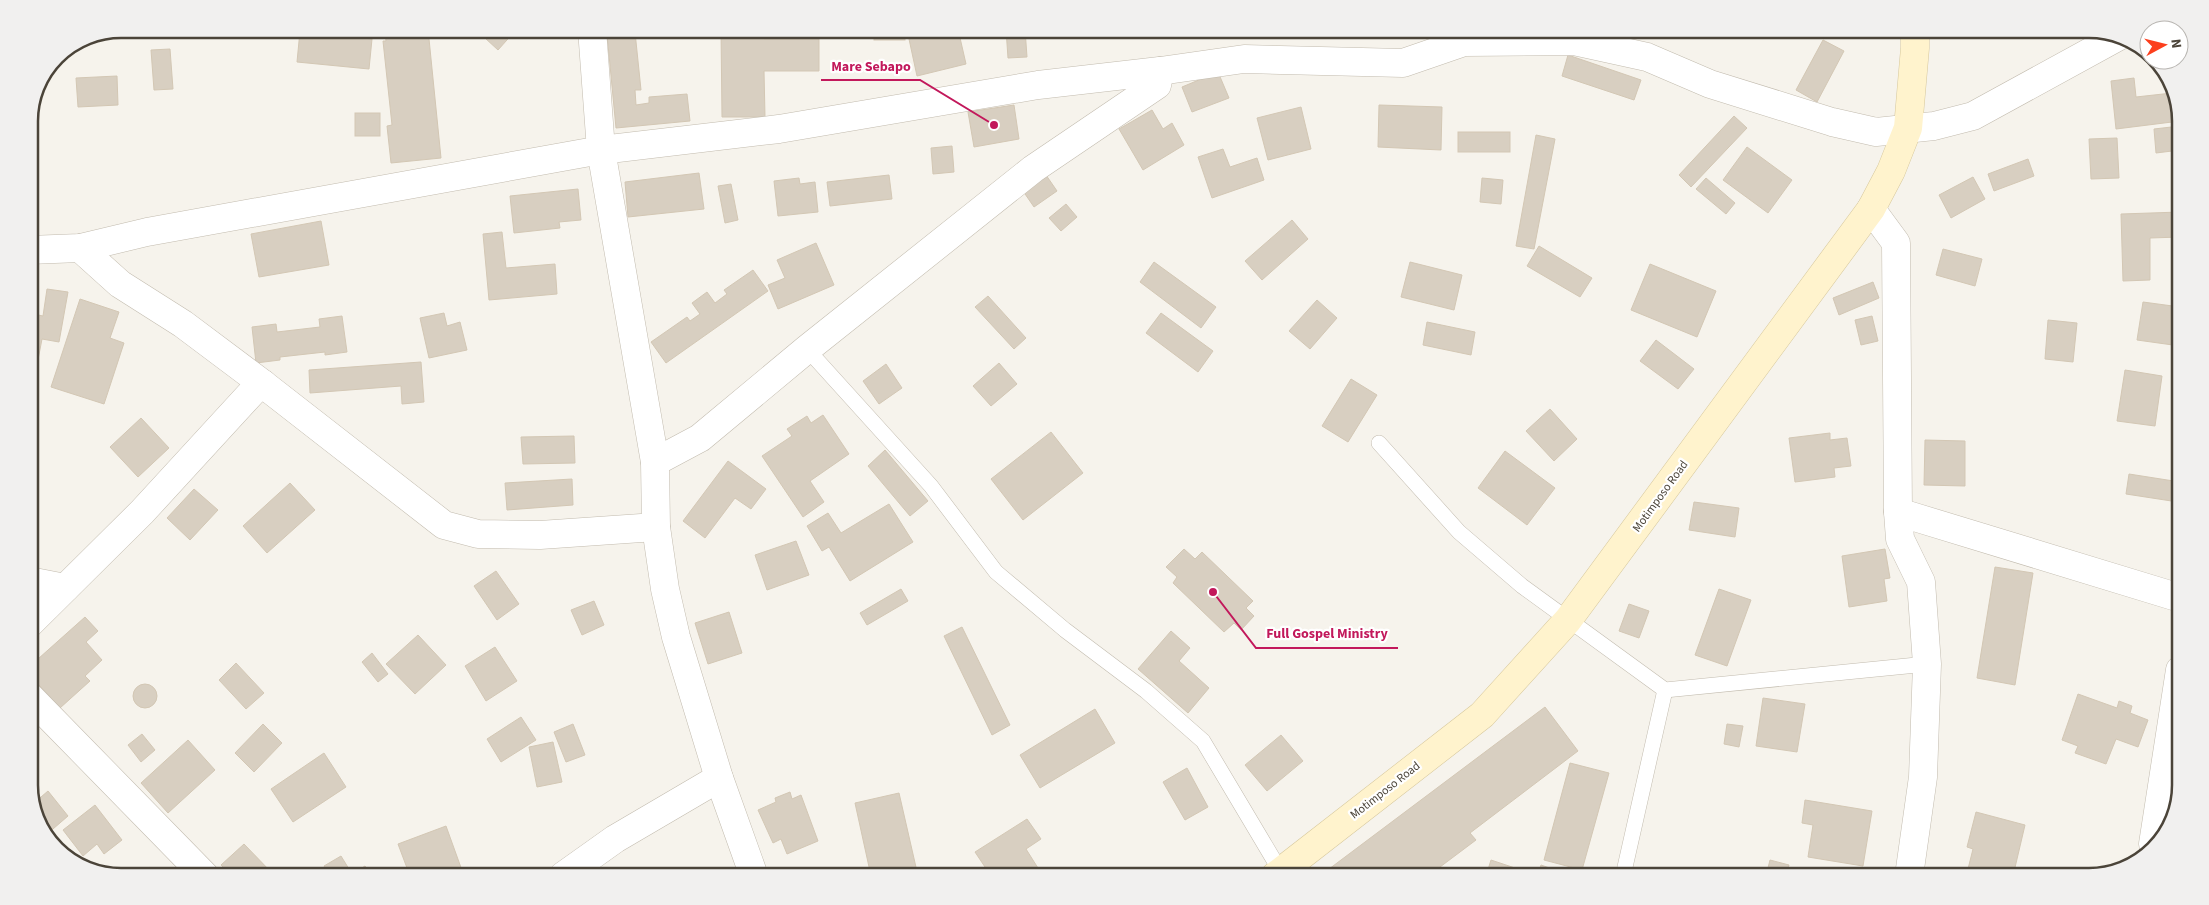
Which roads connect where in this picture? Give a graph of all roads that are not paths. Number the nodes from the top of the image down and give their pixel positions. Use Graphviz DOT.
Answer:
graph roads {
  1 [pos="593,38"];
  2 [pos="1457,38"];
  3 [pos="1519,38"];
  4 [pos="1914,38"];
  5 [pos="2110,41"];
  6 [pos="1160,71"];
  7 [pos="1908,128"];
  8 [pos="600,150"];
  9 [pos="1871,209"];
  10 [pos="80,248"];
  11 [pos="38,250"];
  12 [pos="807,349"];
  13 [pos="263,384"];
  14 [pos="1379,443"];
  15 [pos="655,462"];
  16 [pos="1898,512"];
  17 [pos="656,527"];
  18 [pos="38,583"];
  19 [pos="65,588"];
  20 [pos="2172,595"];
  21 [pos="38,615"];
  22 [pos="1568,620"];
  23 [pos="1927,664"];
  24 [pos="1666,690"];
  25 [pos="38,705"];
  26 [pos="2172,722"];
  27 [pos="718,778"];
  28 [pos="2155,834"];
  29 [pos="197,868"];
  30 [pos="574,868"];
  31 [pos="751,868"];
  32 [pos="1275,868"];
  33 [pos="1286,868"];
  34 [pos="1625,868"];
  35 [pos="1910,868"];
  1 -- 8 [label="street"];
  2 -- 6 [label="street"];
  3 -- 7 [label="street"];
  4 -- 7 [label="street, Motimposo Road"];
  5 -- 7 [label="street"];
  6 -- 8 [label="street"];
  6 -- 12 [label="street"];
  7 -- 9 [label="street, Motimposo Road"];
  8 -- 10 [label="street"];
  8 -- 15 [label="street"];
  9 -- 16 [label="street"];
  9 -- 22 [label="street, Motimposo Road"];
  10 -- 11 [label="street"];
  10 -- 13 [label="street"];
  12 -- 15 [label="street"];
  12 -- 32 [label="lane"];
  13 -- 17 [label="street"];
  13 -- 19 [label="street"];
  14 -- 22 [label="lane"];
  15 -- 17 [label="street"];
  16 -- 20 [label="street"];
  16 -- 23 [label="street"];
  17 -- 27 [label="street"];
  18 -- 19 [label="street"];
  19 -- 21 [label="street"];
  22 -- 24 [label="lane"];
  22 -- 33 [label="street, Motimposo Road"];
  23 -- 24 [label="lane"];
  23 -- 35 [label="street"];
  24 -- 34 [label="lane"];
  25 -- 29 [label="street"];
  26 -- 28 [label="street"];
  27 -- 30 [label="street"];
  27 -- 31 [label="street"];
}
